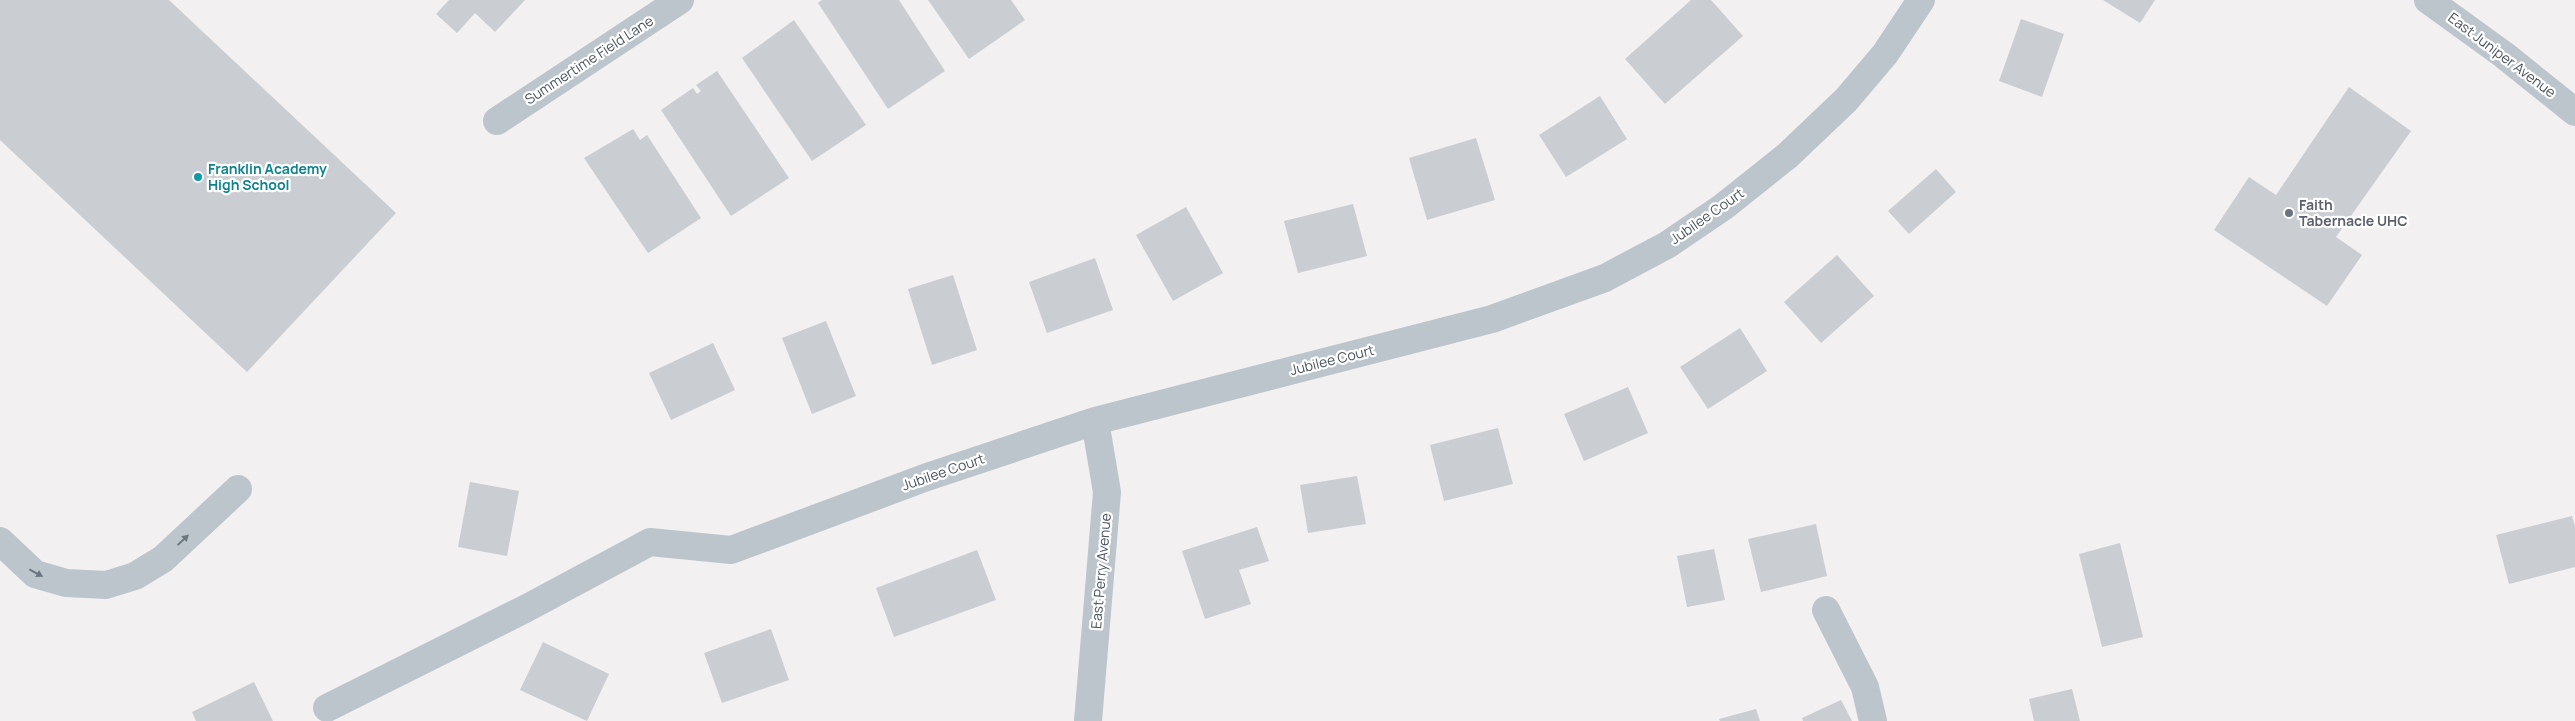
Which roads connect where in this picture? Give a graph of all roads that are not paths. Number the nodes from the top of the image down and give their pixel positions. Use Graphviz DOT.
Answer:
graph roads {
  1 [pos="680,0"];
  2 [pos="1921,0"];
  3 [pos="2428,0"];
  4 [pos="2575,112"];
  5 [pos="497,121"];
  6 [pos="1095,421"];
  7 [pos="238,489"];
  8 [pos="0,541"];
  9 [pos="1826,610"];
  10 [pos="327,708"];
  11 [pos="1088,721"];
  12 [pos="1873,721"];
  1 -- 5 [label="street, Summertime Field Lane"];
  2 -- 6 [label="street, Jubilee Court"];
  3 -- 4 [label="street, East Juniper Avenue"];
  6 -- 10 [label="street, Jubilee Court"];
  6 -- 11 [label="street, East Perry Avenue"];
  8 -- 7 [label="street, one-way"];
  9 -- 12 [label="street"];
}
